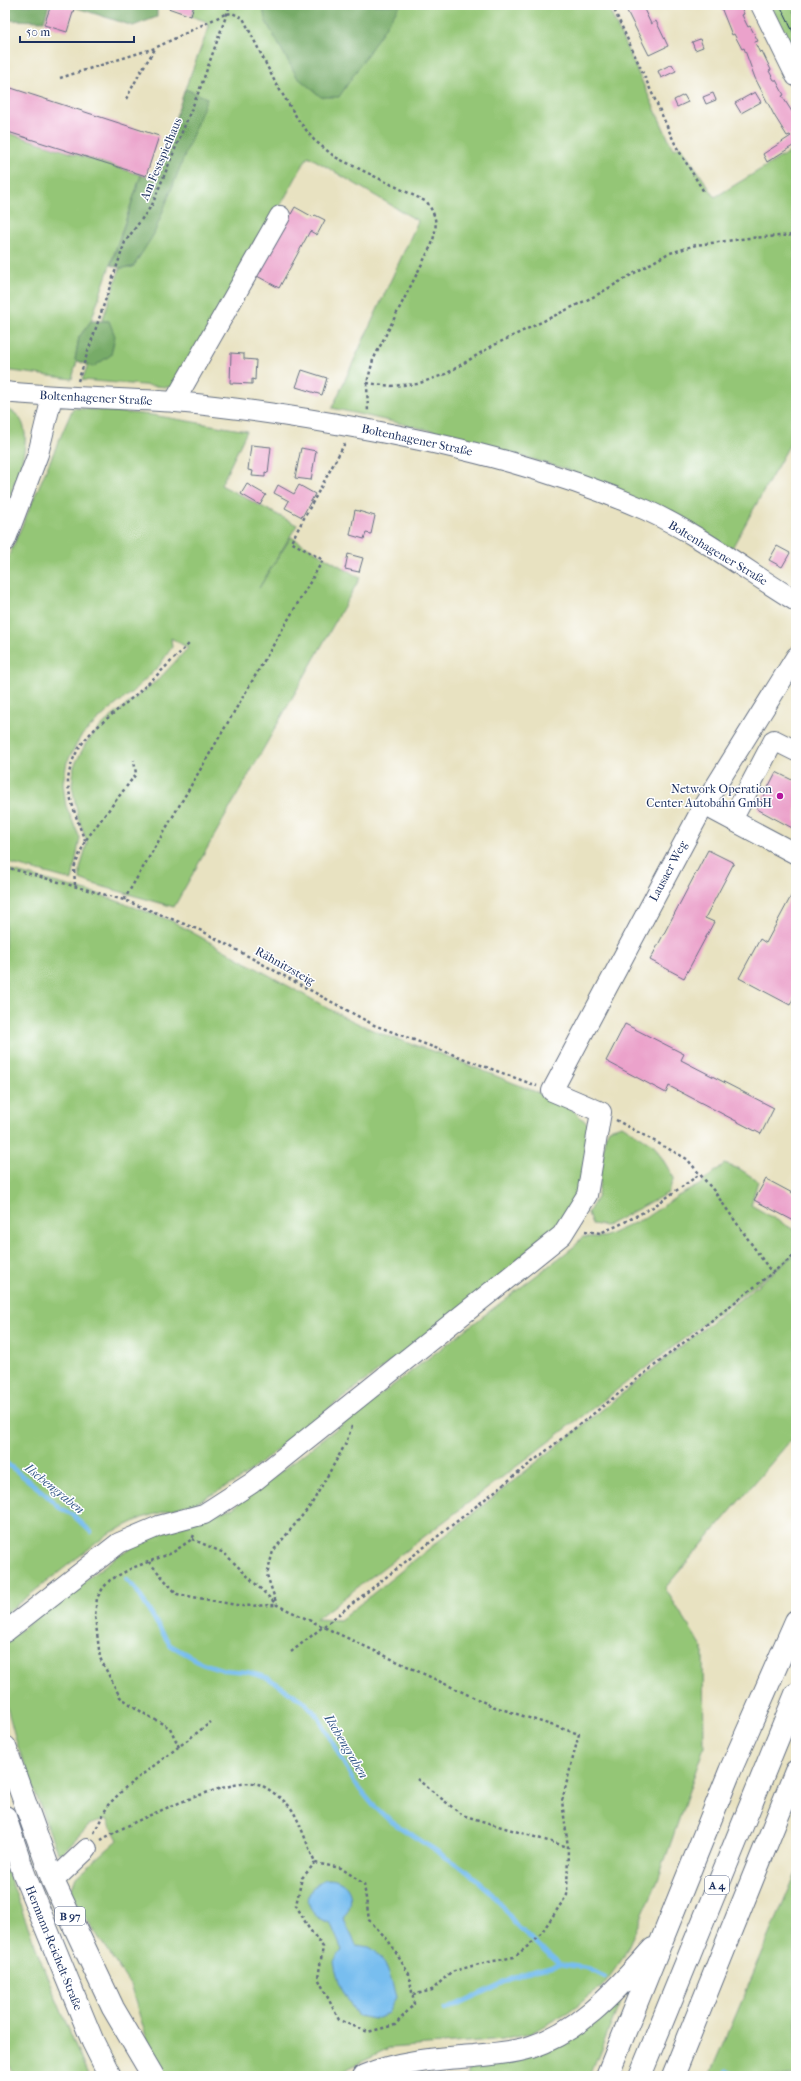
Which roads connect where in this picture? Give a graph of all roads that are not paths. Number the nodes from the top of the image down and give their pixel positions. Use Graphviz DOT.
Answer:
graph roads {
  1 [pos="761,5"];
  2 [pos="796,76"];
  3 [pos="280,216"];
  4 [pos="5,392"];
  5 [pos="52,397"];
  6 [pos="174,402"];
  7 [pos="5,541"];
  8 [pos="796,601"];
  9 [pos="796,657"];
  10 [pos="796,750"];
  11 [pos="704,805"];
  12 [pos="732,820"];
  13 [pos="796,854"];
  14 [pos="796,1621"];
  15 [pos="5,1632"];
  16 [pos="796,1694"];
  17 [pos="5,1747"];
  18 [pos="796,1771"];
  19 [pos="5,1817"];
  20 [pos="87,1848"];
  21 [pos="53,1881"];
  22 [pos="661,1940"];
  23 [pos="686,2040"];
  24 [pos="110,2076"];
  25 [pos="153,2076"];
  26 [pos="364,2076"];
  27 [pos="607,2076"];
  28 [pos="640,2076"];
  29 [pos="673,2076"];
  30 [pos="688,2076"];
  1 -- 2 [label="street"];
  3 -- 6 [label="street"];
  4 -- 5 [label="street, Boltenhagener Straße"];
  5 -- 6 [label="street, Boltenhagener Straße"];
  5 -- 7 [label="street"];
  6 -- 8 [label="street, Boltenhagener Straße"];
  9 -- 11 [label="street, Lausaer Weg"];
  10 -- 12 [label="street"];
  11 -- 12 [label="street"];
  11 -- 15 [label="street, Lausaer Weg"];
  12 -- 13 [label="street"];
  14 -- 22 [label="main road"];
  16 -- 28 [label="main road, A 4"];
  17 -- 21 [label="main road, Hermann-Reichelt-Straße / B 97"];
  18 -- 23 [label="main road, A 4"];
  19 -- 24 [label="main road, Hermann-Reichelt-Straße / B 97"];
  20 -- 21 [label="street"];
  21 -- 25 [label="main road, Hermann-Reichelt-Straße / B 97"];
  22 -- 26 [label="main road"];
  22 -- 27 [label="main road"];
  23 -- 29 [label="main road, A 4"];
  23 -- 30 [label="main road"];
}
